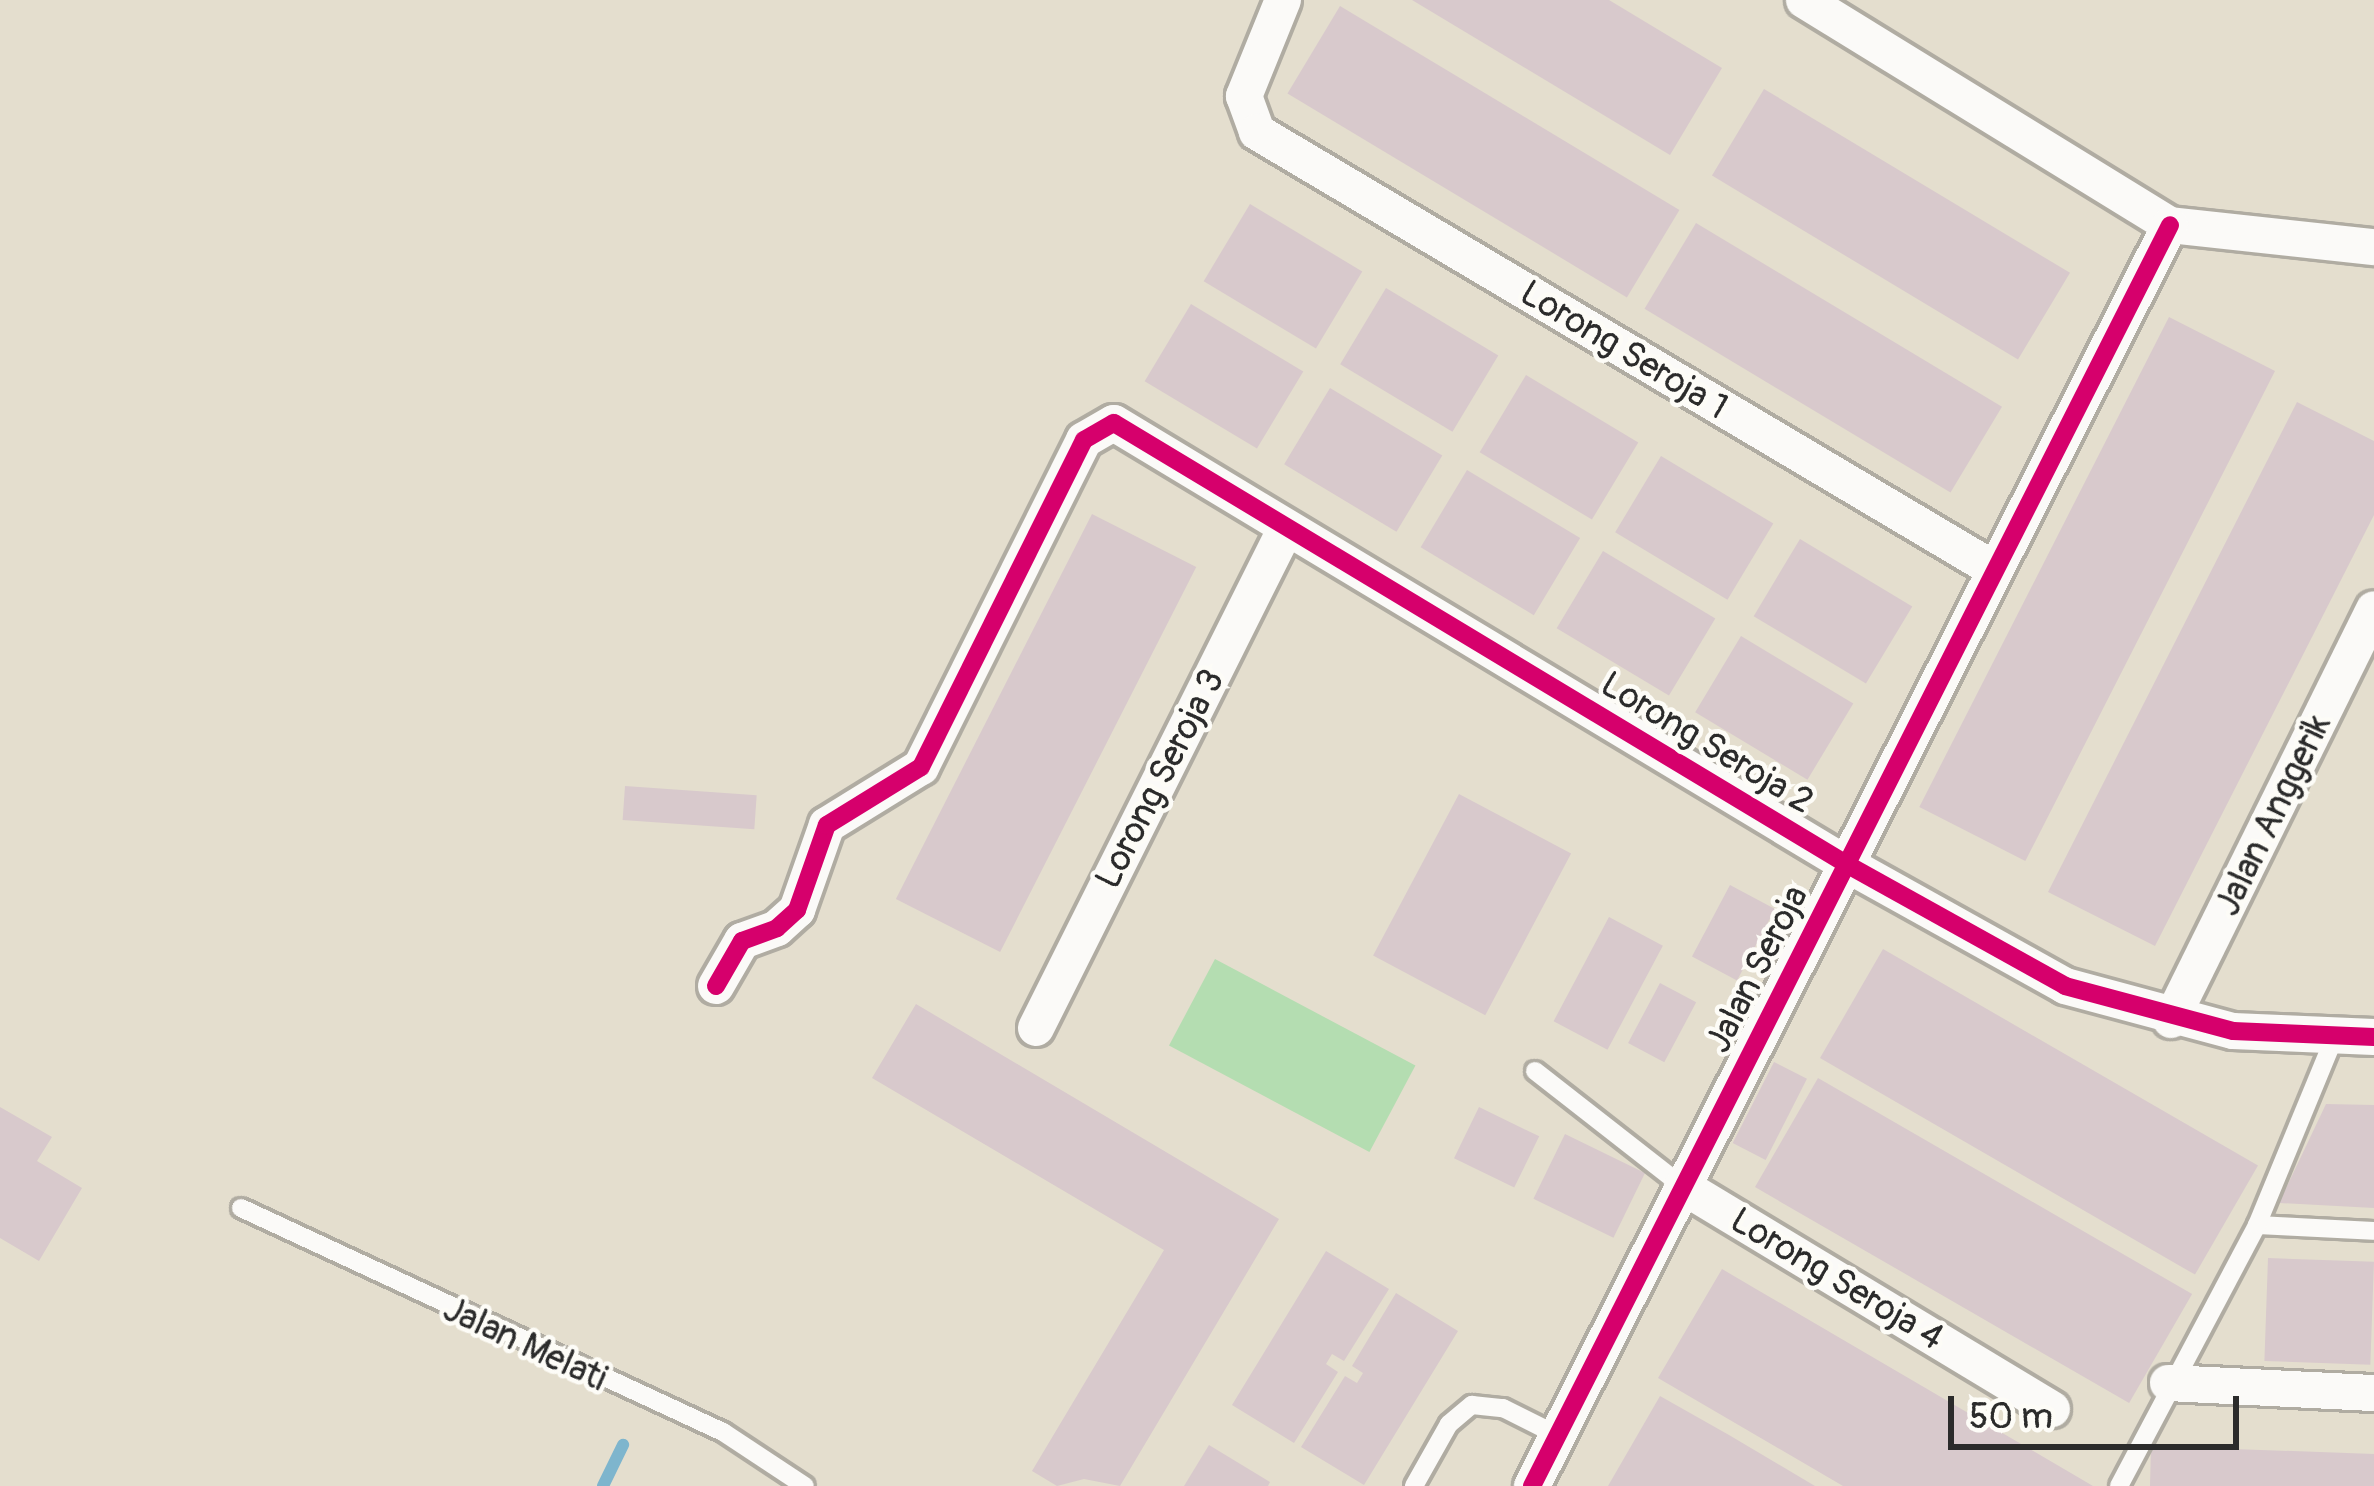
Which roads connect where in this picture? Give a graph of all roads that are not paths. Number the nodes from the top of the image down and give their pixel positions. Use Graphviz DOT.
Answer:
graph roads {
  1 [pos="1282,0"];
  2 [pos="1810,2"];
  3 [pos="2170,225"];
  4 [pos="2374,247"];
  5 [pos="1285,530"];
  6 [pos="1992,568"];
  7 [pos="2374,610"];
  8 [pos="1849,865"];
  9 [pos="716,986"];
  10 [pos="2171,1020"];
  11 [pos="1036,1028"];
  12 [pos="2335,1036"];
  13 [pos="2374,1037"];
  14 [pos="1534,1071"];
  15 [pos="1682,1186"];
  16 [pos="242,1208"];
  17 [pos="2257,1226"];
  18 [pos="2374,1231"];
  19 [pos="2168,1383"];
  20 [pos="2374,1393"];
  21 [pos="2052,1409"];
  22 [pos="1557,1435"];
  23 [pos="805,1486"];
  24 [pos="1414,1486"];
  25 [pos="1532,1486"];
  26 [pos="2119,1486"];
  1 -- 6 [label="street, Lorong Seroja 1"];
  2 -- 3 [label="street"];
  3 -- 4 [label="street"];
  3 -- 6 [label="street, Jalan Seroja"];
  5 -- 8 [label="street, Lorong Seroja 2"];
  5 -- 9 [label="street, Lorong Seroja 2"];
  5 -- 11 [label="street, Lorong Seroja 3"];
  6 -- 8 [label="street, Jalan Seroja"];
  7 -- 10 [label="street, Jalan Anggerik"];
  8 -- 10 [label="street, Lorong Seroja 2"];
  8 -- 15 [label="street, Jalan Seroja"];
  10 -- 12 [label="street, Lorong Seroja 2"];
  12 -- 13 [label="street, Lorong Seroja 2"];
  12 -- 17 [label="lane"];
  14 -- 15 [label="lane"];
  15 -- 21 [label="street, Lorong Seroja 4"];
  15 -- 22 [label="street, Jalan Seroja"];
  16 -- 23 [label="lane, Jalan Melati"];
  17 -- 18 [label="lane"];
  17 -- 19 [label="lane"];
  19 -- 20 [label="street"];
  19 -- 26 [label="lane"];
  22 -- 24 [label="lane"];
  22 -- 25 [label="street, Jalan Seroja"];
}
